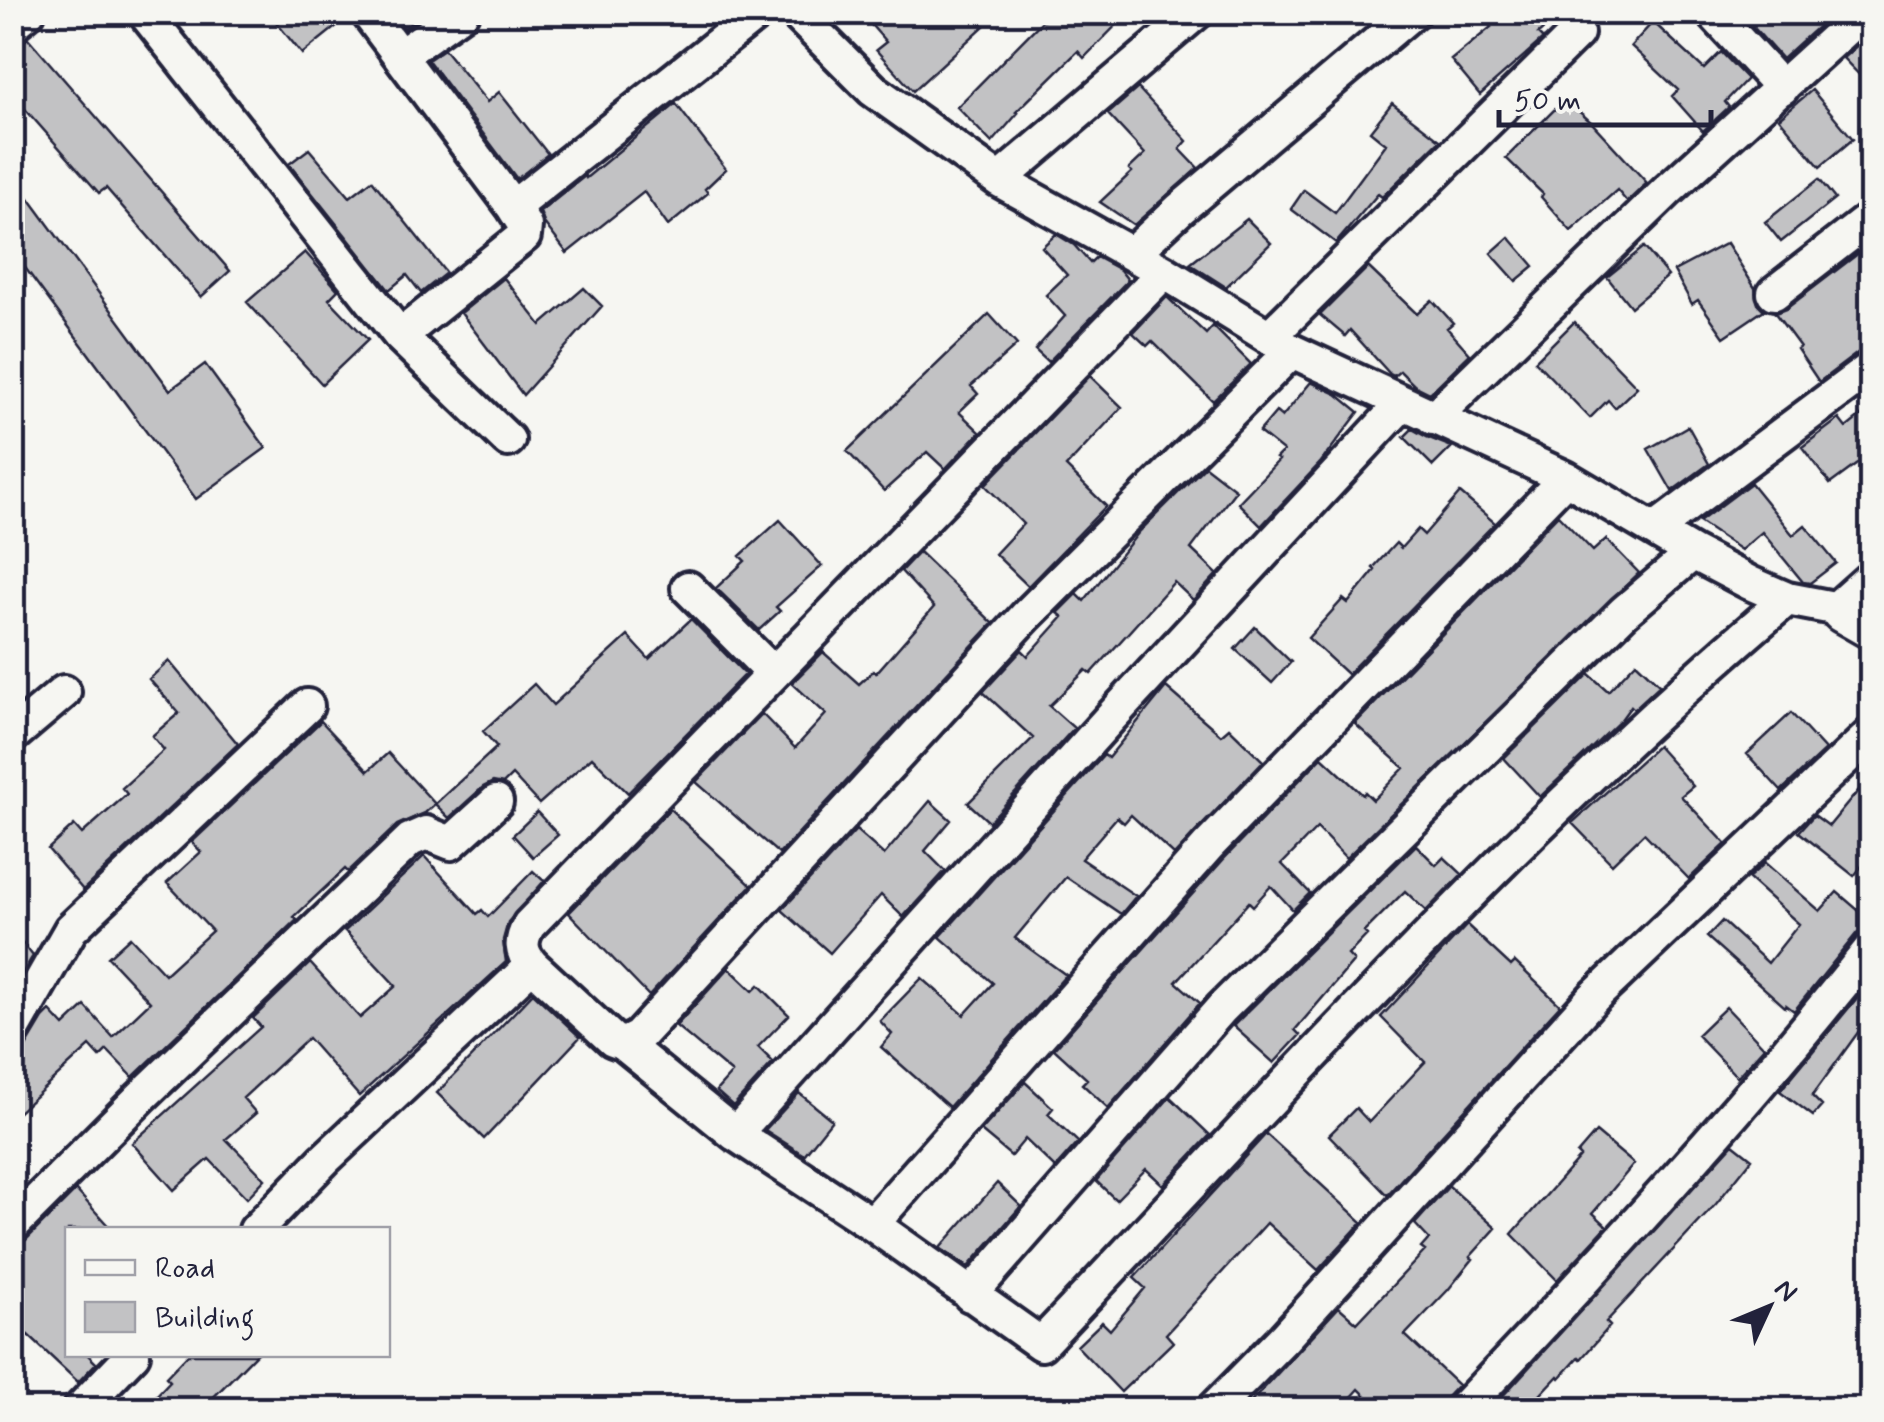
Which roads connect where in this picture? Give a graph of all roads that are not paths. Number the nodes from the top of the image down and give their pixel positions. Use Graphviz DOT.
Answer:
graph roads {
  1 [pos="28,12"];
  2 [pos="144,12"];
  3 [pos="368,12"];
  4 [pos="462,12"];
  5 [pos="759,12"];
  6 [pos="1197,12"];
  7 [pos="1413,12"];
  8 [pos="1712,12"];
  9 [pos="1864,12"];
  10 [pos="814,18"];
  11 [pos="12,26"];
  12 [pos="1577,33"];
  13 [pos="400,56"];
  14 [pos="1782,88"];
  15 [pos="999,180"];
  16 [pos="513,207"];
  17 [pos="1872,217"];
  18 [pos="1132,254"];
  19 [pos="1164,272"];
  20 [pos="1774,293"];
  21 [pos="400,336"];
  22 [pos="1281,343"];
  23 [pos="1872,367"];
  24 [pos="1402,404"];
  25 [pos="1433,418"];
  26 [pos="508,440"];
  27 [pos="1566,478"];
  28 [pos="1654,530"];
  29 [pos="1694,553"];
  30 [pos="688,588"];
  31 [pos="1787,600"];
  32 [pos="1862,607"];
  33 [pos="772,672"];
  34 [pos="64,692"];
  35 [pos="307,706"];
  36 [pos="1872,733"];
  37 [pos="12,736"];
  38 [pos="496,802"];
  39 [pos="1872,946"];
  40 [pos="532,965"];
  41 [pos="12,1032"];
  42 [pos="624,1044"];
  43 [pos="735,1134"];
  44 [pos="872,1224"];
  45 [pos="12,1226"];
  46 [pos="259,1227"];
  47 [pos="970,1295"];
  48 [pos="130,1357"];
  49 [pos="79,1410"];
  50 [pos="1213,1410"];
  51 [pos="1462,1410"];
  1 -- 11 [label="street"];
  2 -- 21 [label="street"];
  3 -- 13 [label="street"];
  4 -- 13 [label="street"];
  5 -- 16 [label="street"];
  6 -- 15 [label="street"];
  7 -- 18 [label="street"];
  8 -- 14 [label="street"];
  9 -- 14 [label="street"];
  10 -- 15 [label="street"];
  12 -- 22 [label="street"];
  13 -- 16 [label="street"];
  14 -- 25 [label="street"];
  15 -- 18 [label="street"];
  16 -- 21 [label="street"];
  17 -- 20 [label="street"];
  18 -- 19 [label="street"];
  19 -- 22 [label="street"];
  19 -- 33 [label="street"];
  21 -- 26 [label="street"];
  22 -- 24 [label="street"];
  22 -- 42 [label="street"];
  23 -- 28 [label="street"];
  24 -- 25 [label="street"];
  24 -- 43 [label="street"];
  25 -- 27 [label="street"];
  27 -- 28 [label="street"];
  27 -- 44 [label="street"];
  28 -- 29 [label="street"];
  29 -- 31 [label="street"];
  29 -- 47 [label="street"];
  30 -- 33 [label="street"];
  31 -- 32 [label="street"];
  31 -- 47 [label="street"];
  33 -- 40 [label="street"];
  34 -- 37 [label="street"];
  35 -- 41 [label="street"];
  36 -- 50 [label="street"];
  38 -- 45 [label="street"];
  39 -- 51 [label="street"];
  40 -- 42 [label="street"];
  40 -- 46 [label="street"];
  42 -- 43 [label="street"];
  43 -- 44 [label="street"];
  44 -- 47 [label="street"];
  48 -- 49 [label="street"];
}
